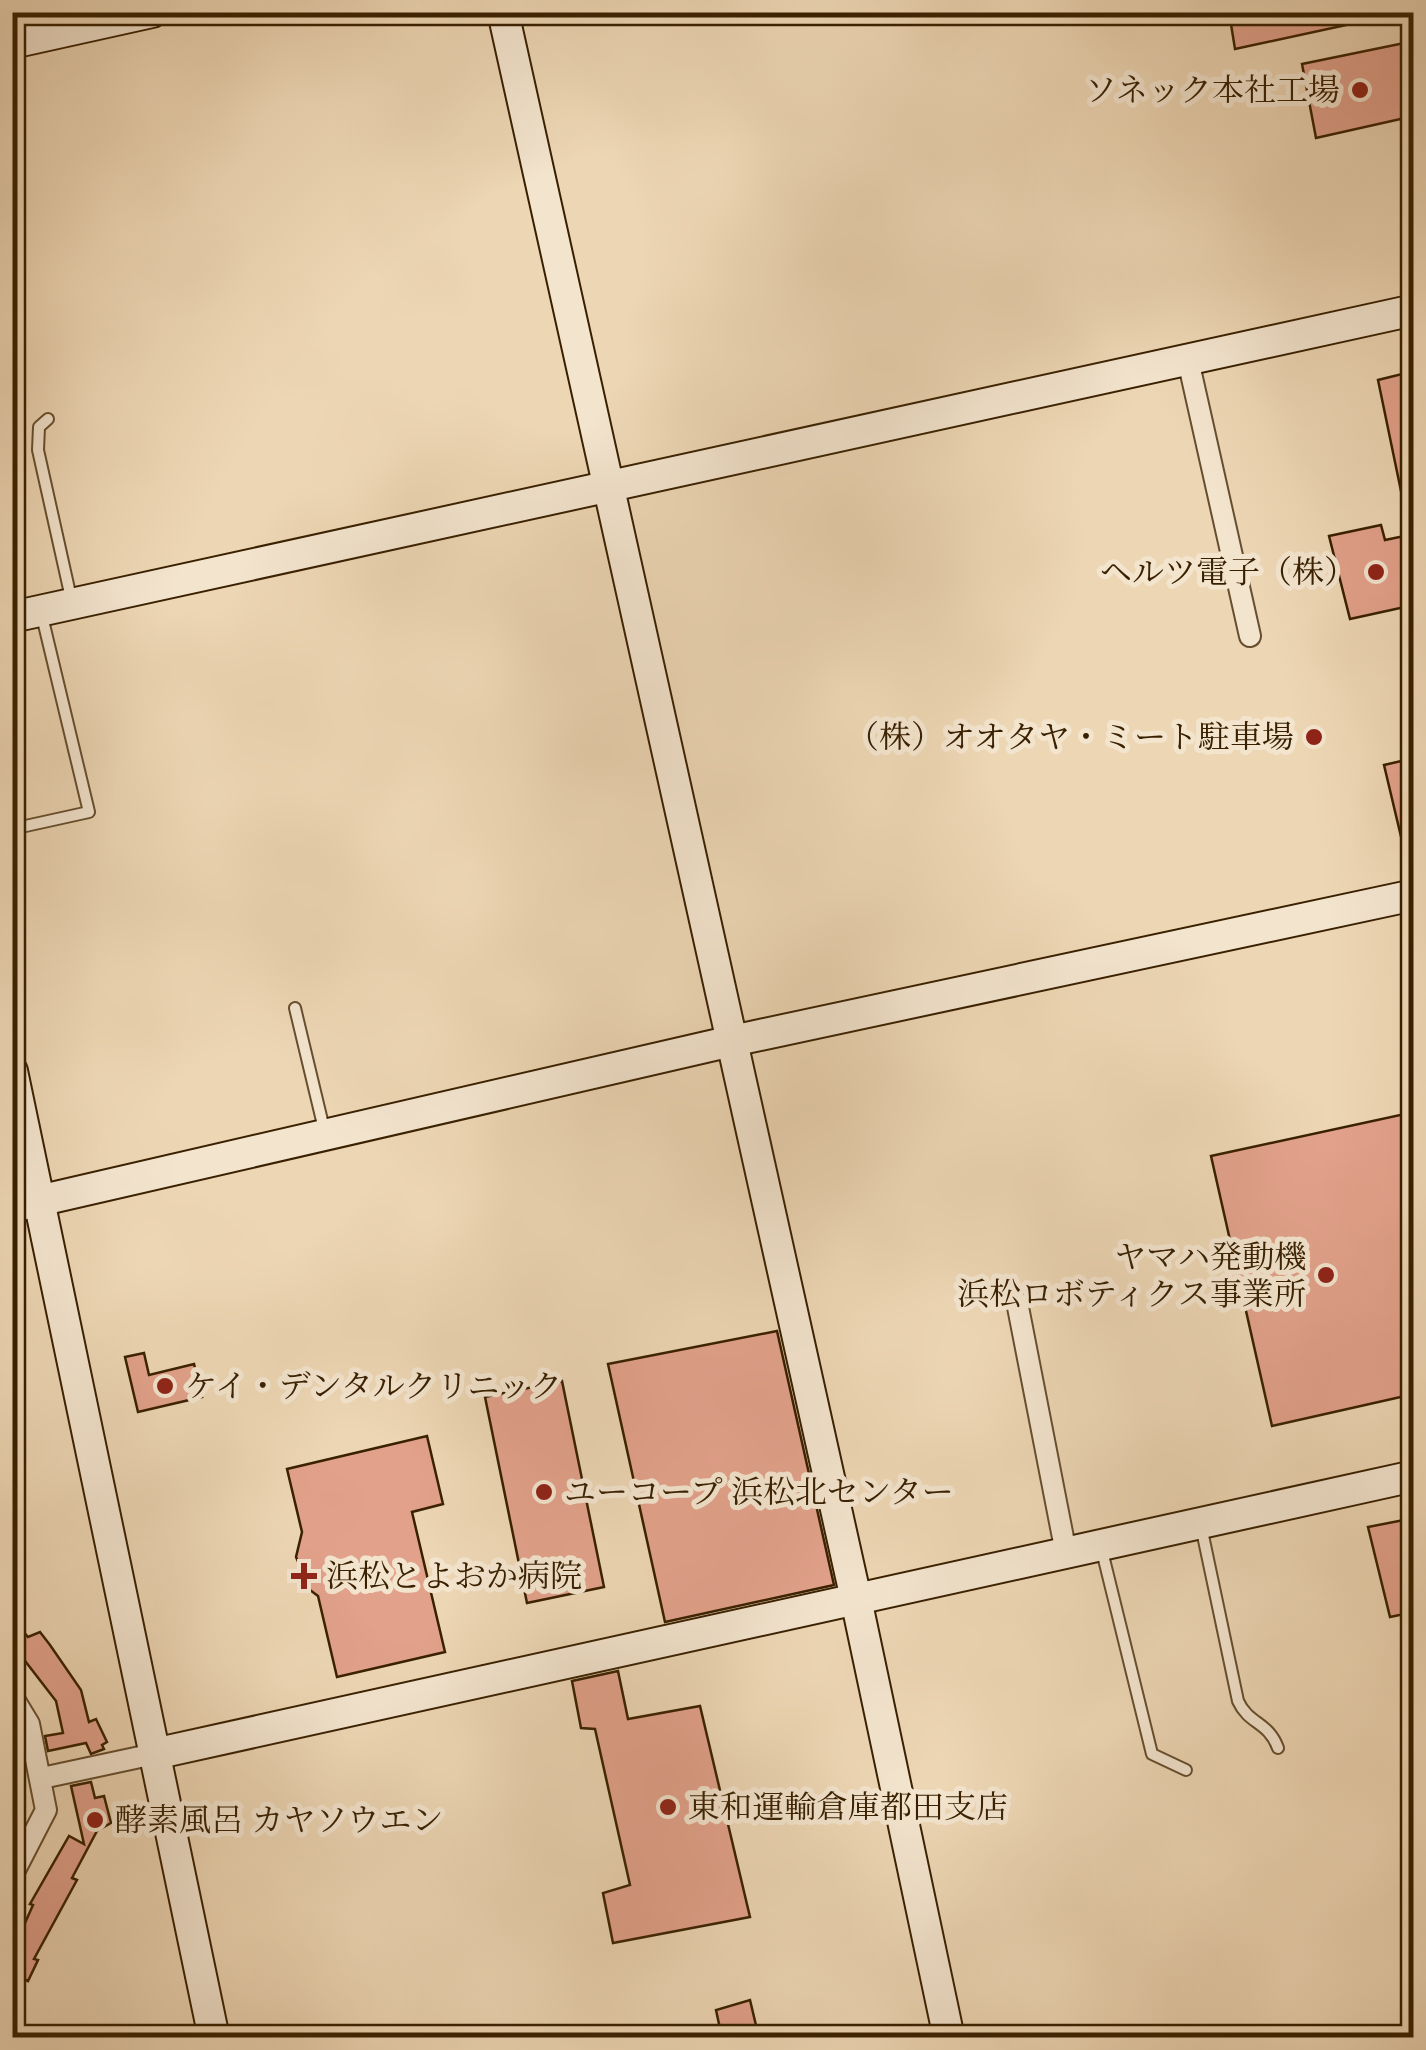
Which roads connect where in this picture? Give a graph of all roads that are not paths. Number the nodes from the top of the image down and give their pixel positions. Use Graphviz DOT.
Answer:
graph roads {
  1 [pos="152,12"];
  2 [pos="503,12"];
  3 [pos="79,20"];
  4 [pos="12,44"];
  5 [pos="1414,310"];
  6 [pos="1188,360"];
  7 [pos="48,418"];
  8 [pos="608,488"];
  9 [pos="72,604"];
  10 [pos="27,614"];
  11 [pos="1250,636"];
  12 [pos="12,829"];
  13 [pos="1414,895"];
  14 [pos="295,1008"];
  15 [pos="732,1041"];
  16 [pos="12,1071"];
  17 [pos="326,1135"];
  18 [pos="26,1204"];
  19 [pos="1017,1302"];
  20 [pos="1414,1476"];
  21 [pos="1200,1523"];
  22 [pos="1100,1545"];
  23 [pos="1066,1553"];
  24 [pos="856,1599"];
  25 [pos="12,1696"];
  26 [pos="1278,1748"];
  27 [pos="154,1754"];
  28 [pos="1186,1770"];
  29 [pos="42,1778"];
  30 [pos="19,1843"];
  31 [pos="12,1876"];
  32 [pos="214,2038"];
  33 [pos="948,2038"];
  1 -- 3 [label="street"];
  2 -- 8 [label="street"];
  3 -- 4 [label="street"];
  5 -- 6 [label="street"];
  6 -- 8 [label="street"];
  6 -- 11 [label="street"];
  7 -- 9 [label="lane"];
  8 -- 9 [label="street"];
  8 -- 15 [label="street"];
  9 -- 10 [label="street"];
  10 -- 12 [label="lane"];
  13 -- 15 [label="street"];
  14 -- 17 [label="lane"];
  15 -- 17 [label="street"];
  15 -- 24 [label="street"];
  16 -- 18 [label="street"];
  17 -- 18 [label="street"];
  18 -- 27 [label="street"];
  19 -- 23 [label="street"];
  20 -- 21 [label="street"];
  21 -- 22 [label="street"];
  21 -- 26 [label="lane"];
  22 -- 23 [label="street"];
  22 -- 28 [label="lane"];
  23 -- 24 [label="street"];
  24 -- 27 [label="street"];
  24 -- 33 [label="street"];
  25 -- 29 [label="street"];
  27 -- 29 [label="street"];
  27 -- 32 [label="street"];
  29 -- 30 [label="street"];
  30 -- 31 [label="street"];
}
